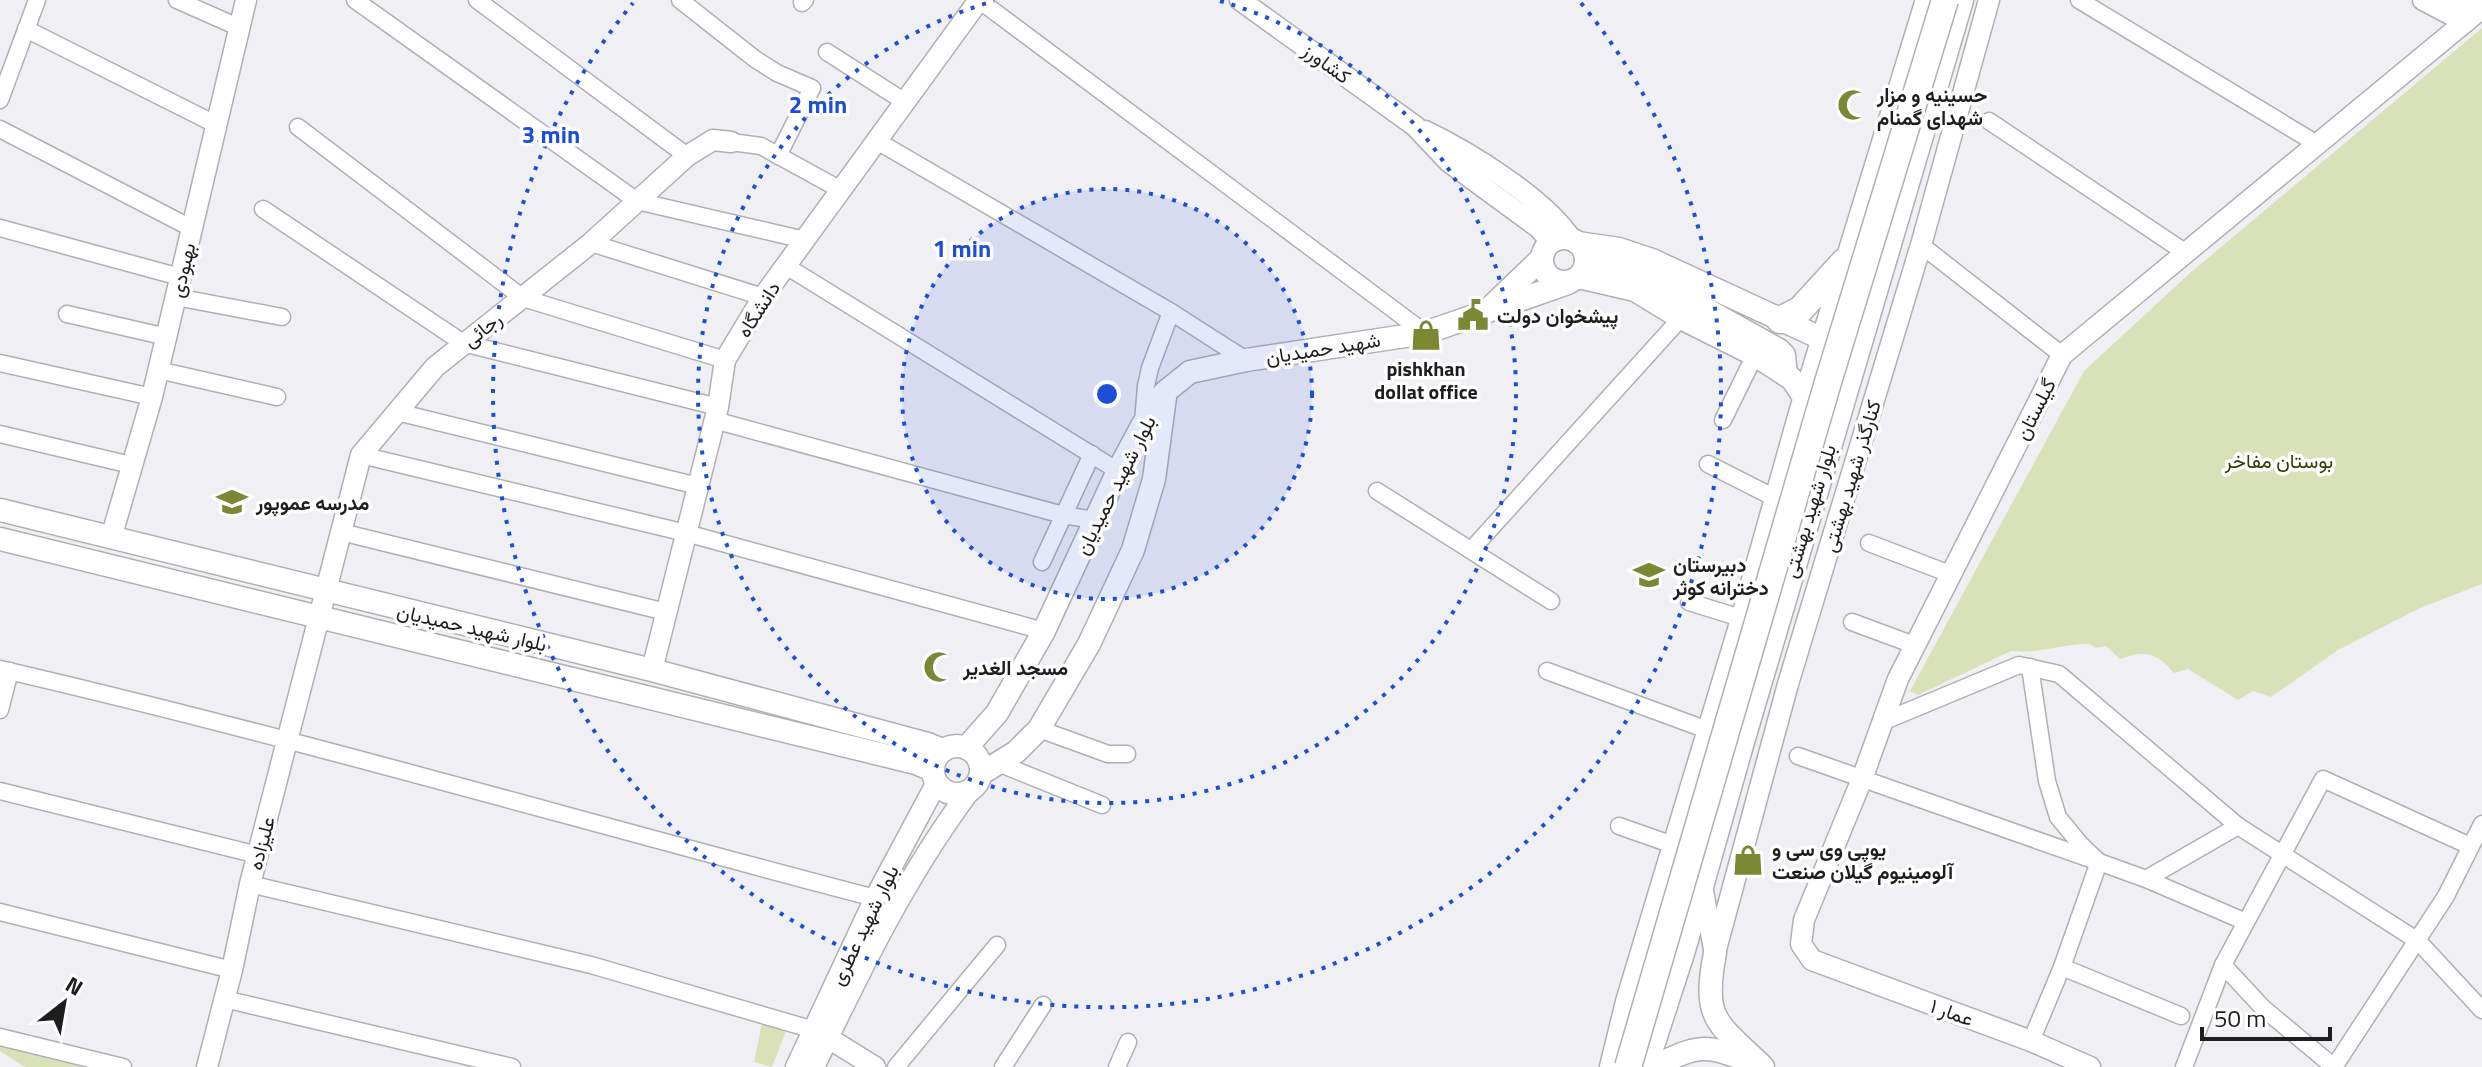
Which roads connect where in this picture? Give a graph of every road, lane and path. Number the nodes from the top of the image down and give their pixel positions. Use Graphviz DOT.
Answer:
graph roads {
  1 [pos="37,0"];
  2 [pos="177,0"];
  3 [pos="246,0"];
  4 [pos="355,0"];
  5 [pos="477,0"];
  6 [pos="680,0"];
  7 [pos="979,0"];
  8 [pos="1240,0"];
  9 [pos="1929,0"];
  10 [pos="1945,0"];
  11 [pos="1960,0"];
  12 [pos="1989,0"];
  13 [pos="2079,0"];
  14 [pos="2423,0"];
  15 [pos="2455,0"];
  16 [pos="2475,14"];
  17 [pos="238,27"];
  18 [pos="26,29"];
  19 [pos="827,52"];
  20 [pos="0,100"];
  21 [pos="905,102"];
  22 [pos="1989,121"];
  23 [pos="215,124"];
  24 [pos="298,127"];
  25 [pos="0,129"];
  26 [pos="877,141"];
  27 [pos="731,142"];
  28 [pos="2317,144"];
  29 [pos="687,156"];
  30 [pos="778,156"];
  31 [pos="841,190"];
  32 [pos="637,201"];
  33 [pos="263,209"];
  34 [pos="0,228"];
  35 [pos="191,228"];
  36 [pos="805,240"];
  37 [pos="591,243"];
  38 [pos="1921,245"];
  39 [pos="1851,253"];
  40 [pos="2186,253"];
  41 [pos="1568,258"];
  42 [pos="786,266"];
  43 [pos="178,287"];
  44 [pos="763,297"];
  45 [pos="523,298"];
  46 [pos="1171,312"];
  47 [pos="1486,312"];
  48 [pos="67,314"];
  49 [pos="282,317"];
  50 [pos="1681,318"];
  51 [pos="1780,320"];
  52 [pos="1425,333"];
  53 [pos="167,337"];
  54 [pos="1825,340"];
  55 [pos="463,343"];
  56 [pos="1856,351"];
  57 [pos="1755,355"];
  58 [pos="2062,355"];
  59 [pos="725,360"];
  60 [pos="1246,360"];
  61 [pos="0,363"];
  62 [pos="158,370"];
  63 [pos="1786,375"];
  64 [pos="1165,392"];
  65 [pos="152,397"];
  66 [pos="277,397"];
  67 [pos="1806,400"];
  68 [pos="397,412"];
  69 [pos="716,414"];
  70 [pos="1723,420"];
  71 [pos="1142,426"];
  72 [pos="0,434"];
  73 [pos="1092,454"];
  74 [pos="361,455"];
  75 [pos="1708,464"];
  76 [pos="131,465"];
  77 [pos="1118,471"];
  78 [pos="698,486"];
  79 [pos="1377,491"];
  80 [pos="1777,499"];
  81 [pos="0,510"];
  82 [pos="1063,515"];
  83 [pos="1095,520"];
  84 [pos="341,532"];
  85 [pos="686,533"];
  86 [pos="111,538"];
  87 [pos="0,539"];
  88 [pos="1869,543"];
  89 [pos="1472,549"];
  90 [pos="1042,562"];
  91 [pos="103,566"];
  92 [pos="1950,574"];
  93 [pos="326,592"];
  94 [pos="1551,601"];
  95 [pos="1689,602"];
  96 [pos="666,612"];
  97 [pos="319,619"];
  98 [pos="1744,619"];
  99 [pos="1852,622"];
  100 [pos="1044,631"];
  101 [pos="1914,645"];
  102 [pos="551,646"];
  103 [pos="1733,656"];
  104 [pos="1763,665"];
  105 [pos="2030,667"];
  106 [pos="5,670"];
  107 [pos="652,670"];
  108 [pos="1547,671"];
  109 [pos="547,672"];
  110 [pos="0,710"];
  111 [pos="1749,715"];
  112 [pos="1714,719"];
  113 [pos="1882,722"];
  114 [pos="1039,729"];
  115 [pos="289,739"];
  116 [pos="1740,745"];
  117 [pos="966,748"];
  118 [pos="1127,754"];
  119 [pos="1769,754"];
  120 [pos="1798,756"];
  121 [pos="937,768"];
  122 [pos="990,768"];
  123 [pos="1862,779"];
  124 [pos="0,791"];
  125 [pos="968,793"];
  126 [pos="1102,805"];
  127 [pos="2482,824"];
  128 [pos="1619,826"];
  129 [pos="2238,826"];
  130 [pos="1676,846"];
  131 [pos="2470,846"];
  132 [pos="2281,854"];
  133 [pos="258,855"];
  134 [pos="2099,862"];
  135 [pos="2146,879"];
  136 [pos="1701,881"];
  137 [pos="250,884"];
  138 [pos="875,898"];
  139 [pos="0,912"];
  140 [pos="2246,922"];
  141 [pos="2418,941"];
  142 [pos="997,945"];
  143 [pos="1715,953"];
  144 [pos="1812,960"];
  145 [pos="2223,965"];
  146 [pos="2062,967"];
  147 [pos="232,970"];
  148 [pos="224,999"];
  149 [pos="1043,1005"];
  150 [pos="2482,1010"];
  151 [pos="2181,1016"];
  152 [pos="821,1033"];
  153 [pos="0,1037"];
  154 [pos="2031,1041"];
  155 [pos="1128,1042"];
  156 [pos="123,1067"];
  157 [pos="207,1067"];
  158 [pos="512,1067"];
  159 [pos="796,1067"];
  160 [pos="814,1067"];
  161 [pos="875,1067"];
  162 [pos="896,1067"];
  163 [pos="1003,1067"];
  164 [pos="1117,1067"];
  165 [pos="1613,1067"];
  166 [pos="1628,1067"];
  167 [pos="1644,1067"];
  168 [pos="1654,1067"];
  169 [pos="1762,1067"];
  170 [pos="2090,1067"];
  171 [pos="2184,1067"];
  172 [pos="2334,1067"];
  1 -- 18 [label="street"];
  2 -- 17 [label="street"];
  3 -- 17 [label="street, بهبودی"];
  4 -- 32 [label="street"];
  5 -- 29 [label="street"];
  6 -- 30 [label="street"];
  7 -- 21 [label="street, دانشگاه"];
  7 -- 52 [label="street"];
  8 -- 41 [label="street, کشاورز"];
  9 -- 39 [label="highway, بلوار شهید بهشتی"];
  10 -- 166 [label="highway, bridge"];
  11 -- 56 [label="highway, بلوار شهید بهشتی"];
  12 -- 38 [label="street, کنارگذر شهید بهشتی"];
  13 -- 28 [label="street"];
  14 -- 16 [label="street"];
  15 -- 16 [label="street"];
  16 -- 28 [label="street, گیلستان"];
  17 -- 23 [label="street, بهبودی"];
  18 -- 20 [label="street"];
  18 -- 23 [label="street"];
  19 -- 21 [label="street"];
  21 -- 26 [label="street, دانشگاه"];
  22 -- 40 [label="street"];
  23 -- 35 [label="street, بهبودی"];
  24 -- 45 [label="street"];
  25 -- 35 [label="street"];
  26 -- 31 [label="street, دانشگاه"];
  26 -- 46 [label="street"];
  27 -- 29 [label="street, رجائی"];
  27 -- 30 [label="street"];
  28 -- 40 [label="street, گیلستان"];
  29 -- 32 [label="street, رجائی"];
  30 -- 31 [label="street"];
  31 -- 36 [label="street, دانشگاه"];
  32 -- 36 [label="street"];
  32 -- 37 [label="street, رجائی"];
  33 -- 55 [label="street"];
  34 -- 43 [label="street"];
  35 -- 43 [label="street, بهبودی"];
  36 -- 42 [label="street, دانشگاه"];
  37 -- 44 [label="street"];
  37 -- 45 [label="street, رجائی"];
  38 -- 58 [label="street"];
  38 -- 119 [label="street, کنارگذر شهید بهشتی"];
  39 -- 51 [label="highway"];
  39 -- 54 [label="highway, بلوار شهید بهشتی"];
  40 -- 58 [label="street, گیلستان"];
  41 -- 47 [label="main road, شهید حمیدیان"];
  41 -- 47 [label="main road, شهید حمیدیان"];
  41 -- 50 [label="main road"];
  41 -- 51 [label="main road, شهید حمیدیان"];
  41 -- 63 [label="main road"];
  42 -- 44 [label="street, دانشگاه"];
  42 -- 73 [label="street"];
  43 -- 49 [label="street"];
  43 -- 53 [label="street, بهبودی"];
  44 -- 59 [label="street, دانشگاه"];
  45 -- 55 [label="street, رجائی"];
  45 -- 59 [label="street"];
  46 -- 60 [label="street"];
  46 -- 71 [label="street"];
  47 -- 52 [label="main road, شهید حمیدیان"];
  48 -- 53 [label="street"];
  50 -- 57 [label="main road"];
  50 -- 89 [label="street"];
  51 -- 54 [label="main road, شهید حمیدیان"];
  52 -- 60 [label="main road, شهید حمیدیان"];
  53 -- 62 [label="street, بهبودی"];
  54 -- 56 [label="highway"];
  54 -- 67 [label="highway, بلوار شهید بهشتی"];
  55 -- 68 [label="street, رجائی"];
  55 -- 69 [label="street"];
  56 -- 104 [label="highway, بلوار شهید بهشتی"];
  57 -- 63 [label="main road"];
  57 -- 70 [label="street"];
  58 -- 92 [label="street, گیلستان"];
  59 -- 69 [label="street, دانشگاه"];
  60 -- 64 [label="main road, شهید حمیدیان"];
  61 -- 65 [label="street"];
  62 -- 65 [label="street, بهبودی"];
  62 -- 66 [label="street"];
  63 -- 67 [label="main road"];
  64 -- 71 [label="main road, بلوار شهید حمیدیان"];
  64 -- 114 [label="main road, بلوار شهید حمیدیان"];
  65 -- 76 [label="street, بهبودی"];
  67 -- 80 [label="highway, بلوار شهید بهشتی"];
  68 -- 74 [label="street, رجائی"];
  68 -- 78 [label="street"];
  69 -- 78 [label="street, دانشگاه"];
  69 -- 82 [label="street"];
  71 -- 77 [label="main road, بلوار شهید حمیدیان"];
  72 -- 76 [label="street"];
  73 -- 77 [label="street"];
  73 -- 82 [label="street"];
  74 -- 84 [label="street, رجائی"];
  74 -- 85 [label="street"];
  75 -- 80 [label="street"];
  76 -- 86 [label="street, بهبودی"];
  77 -- 83 [label="main road, بلوار شهید حمیدیان"];
  78 -- 85 [label="street, دانشگاه"];
  79 -- 89 [label="street"];
  80 -- 98 [label="highway, بلوار شهید بهشتی"];
  81 -- 86 [label="main road, بلوار شهید حمیدیان"];
  82 -- 83 [label="street"];
  82 -- 90 [label="street"];
  83 -- 100 [label="main road, بلوار شهید حمیدیان"];
  84 -- 93 [label="street, رجائی"];
  84 -- 96 [label="street"];
  85 -- 96 [label="street, دانشگاه"];
  85 -- 100 [label="street"];
  86 -- 91 [label="main road"];
  86 -- 93 [label="main road, بلوار شهید حمیدیان"];
  87 -- 91 [label="main road, بلوار شهید حمیدیان"];
  88 -- 92 [label="street"];
  89 -- 94 [label="street"];
  91 -- 97 [label="main road, بلوار شهید حمیدیان"];
  92 -- 101 [label="street, گیلستان"];
  93 -- 97 [label="street, رجائی"];
  93 -- 102 [label="main road, بلوار شهید حمیدیان"];
  95 -- 98 [label="street"];
  96 -- 107 [label="street, دانشگاه"];
  97 -- 109 [label="main road, بلوار شهید حمیدیان"];
  97 -- 115 [label="street, علیزاده"];
  98 -- 103 [label="highway, بلوار شهید بهشتی"];
  99 -- 101 [label="street"];
  100 -- 117 [label="main road, بلوار شهید حمیدیان"];
  101 -- 113 [label="street, گیلستان"];
  102 -- 107 [label="main road, بلوار شهید حمیدیان"];
  102 -- 109 [label="main road"];
  103 -- 104 [label="highway"];
  103 -- 112 [label="highway, بلوار شهید بهشتی"];
  104 -- 111 [label="highway, بلوار شهید بهشتی"];
  105 -- 113 [label="street"];
  105 -- 129 [label="street"];
  105 -- 134 [label="street"];
  106 -- 110 [label="street"];
  106 -- 115 [label="street"];
  107 -- 121 [label="main road, بلوار شهید حمیدیان"];
  108 -- 112 [label="street"];
  109 -- 121 [label="main road, بلوار شهید حمیدیان"];
  111 -- 112 [label="highway"];
  111 -- 116 [label="highway, بلوار شهید بهشتی"];
  112 -- 130 [label="highway, بلوار شهید بهشتی"];
  113 -- 123 [label="street, گیلستان"];
  114 -- 118 [label="street"];
  114 -- 122 [label="main road, بلوار شهید حمیدیان"];
  115 -- 133 [label="street, علیزاده"];
  115 -- 138 [label="street"];
  116 -- 119 [label="street"];
  116 -- 136 [label="highway, بلوار شهید بهشتی"];
  117 -- 121 [label="main road"];
  117 -- 122 [label="main road"];
  119 -- 143 [label="street, کنارگذر شهید بهشتی"];
  120 -- 123 [label="street"];
  121 -- 125 [label="main road"];
  121 -- 138 [label="street, بلوار شهید عطری"];
  122 -- 125 [label="main road"];
  122 -- 126 [label="street"];
  123 -- 134 [label="street"];
  123 -- 144 [label="street, گیلستان"];
  124 -- 133 [label="street"];
  125 -- 152 [label="street, بلوار شهید عطری"];
  127 -- 131 [label="street"];
  128 -- 130 [label="street"];
  129 -- 132 [label="street"];
  129 -- 135 [label="street"];
  130 -- 165 [label="highway, بلوار شهید بهشتی"];
  131 -- 132 [label="street"];
  131 -- 141 [label="street"];
  132 -- 140 [label="street"];
  132 -- 141 [label="street"];
  133 -- 137 [label="street, علیزاده"];
  134 -- 135 [label="street"];
  134 -- 146 [label="street"];
  135 -- 140 [label="street"];
  136 -- 143 [label="street"];
  136 -- 167 [label="highway, بلوار شهید بهشتی"];
  137 -- 147 [label="street, علیزاده"];
  137 -- 152 [label="street"];
  138 -- 152 [label="street, بلوار شهید عطری"];
  139 -- 147 [label="street"];
  140 -- 145 [label="street"];
  141 -- 150 [label="street"];
  141 -- 172 [label="street"];
  142 -- 162 [label="street"];
  143 -- 169 [label="main road"];
  144 -- 154 [label="street, عمار ۱"];
  145 -- 171 [label="street"];
  145 -- 172 [label="street"];
  146 -- 151 [label="street"];
  146 -- 154 [label="street"];
  147 -- 148 [label="street, علیزاده"];
  148 -- 157 [label="street, علیزاده"];
  148 -- 158 [label="street"];
  149 -- 163 [label="street"];
  152 -- 159 [label="street, بلوار شهید عطری"];
  152 -- 160 [label="street, بلوار شهید عطری"];
  152 -- 161 [label="street"];
  153 -- 156 [label="street"];
  154 -- 170 [label="street, عمار ۱"];
  155 -- 164 [label="street"];
  168 -- 169 [label="main road"];
}
